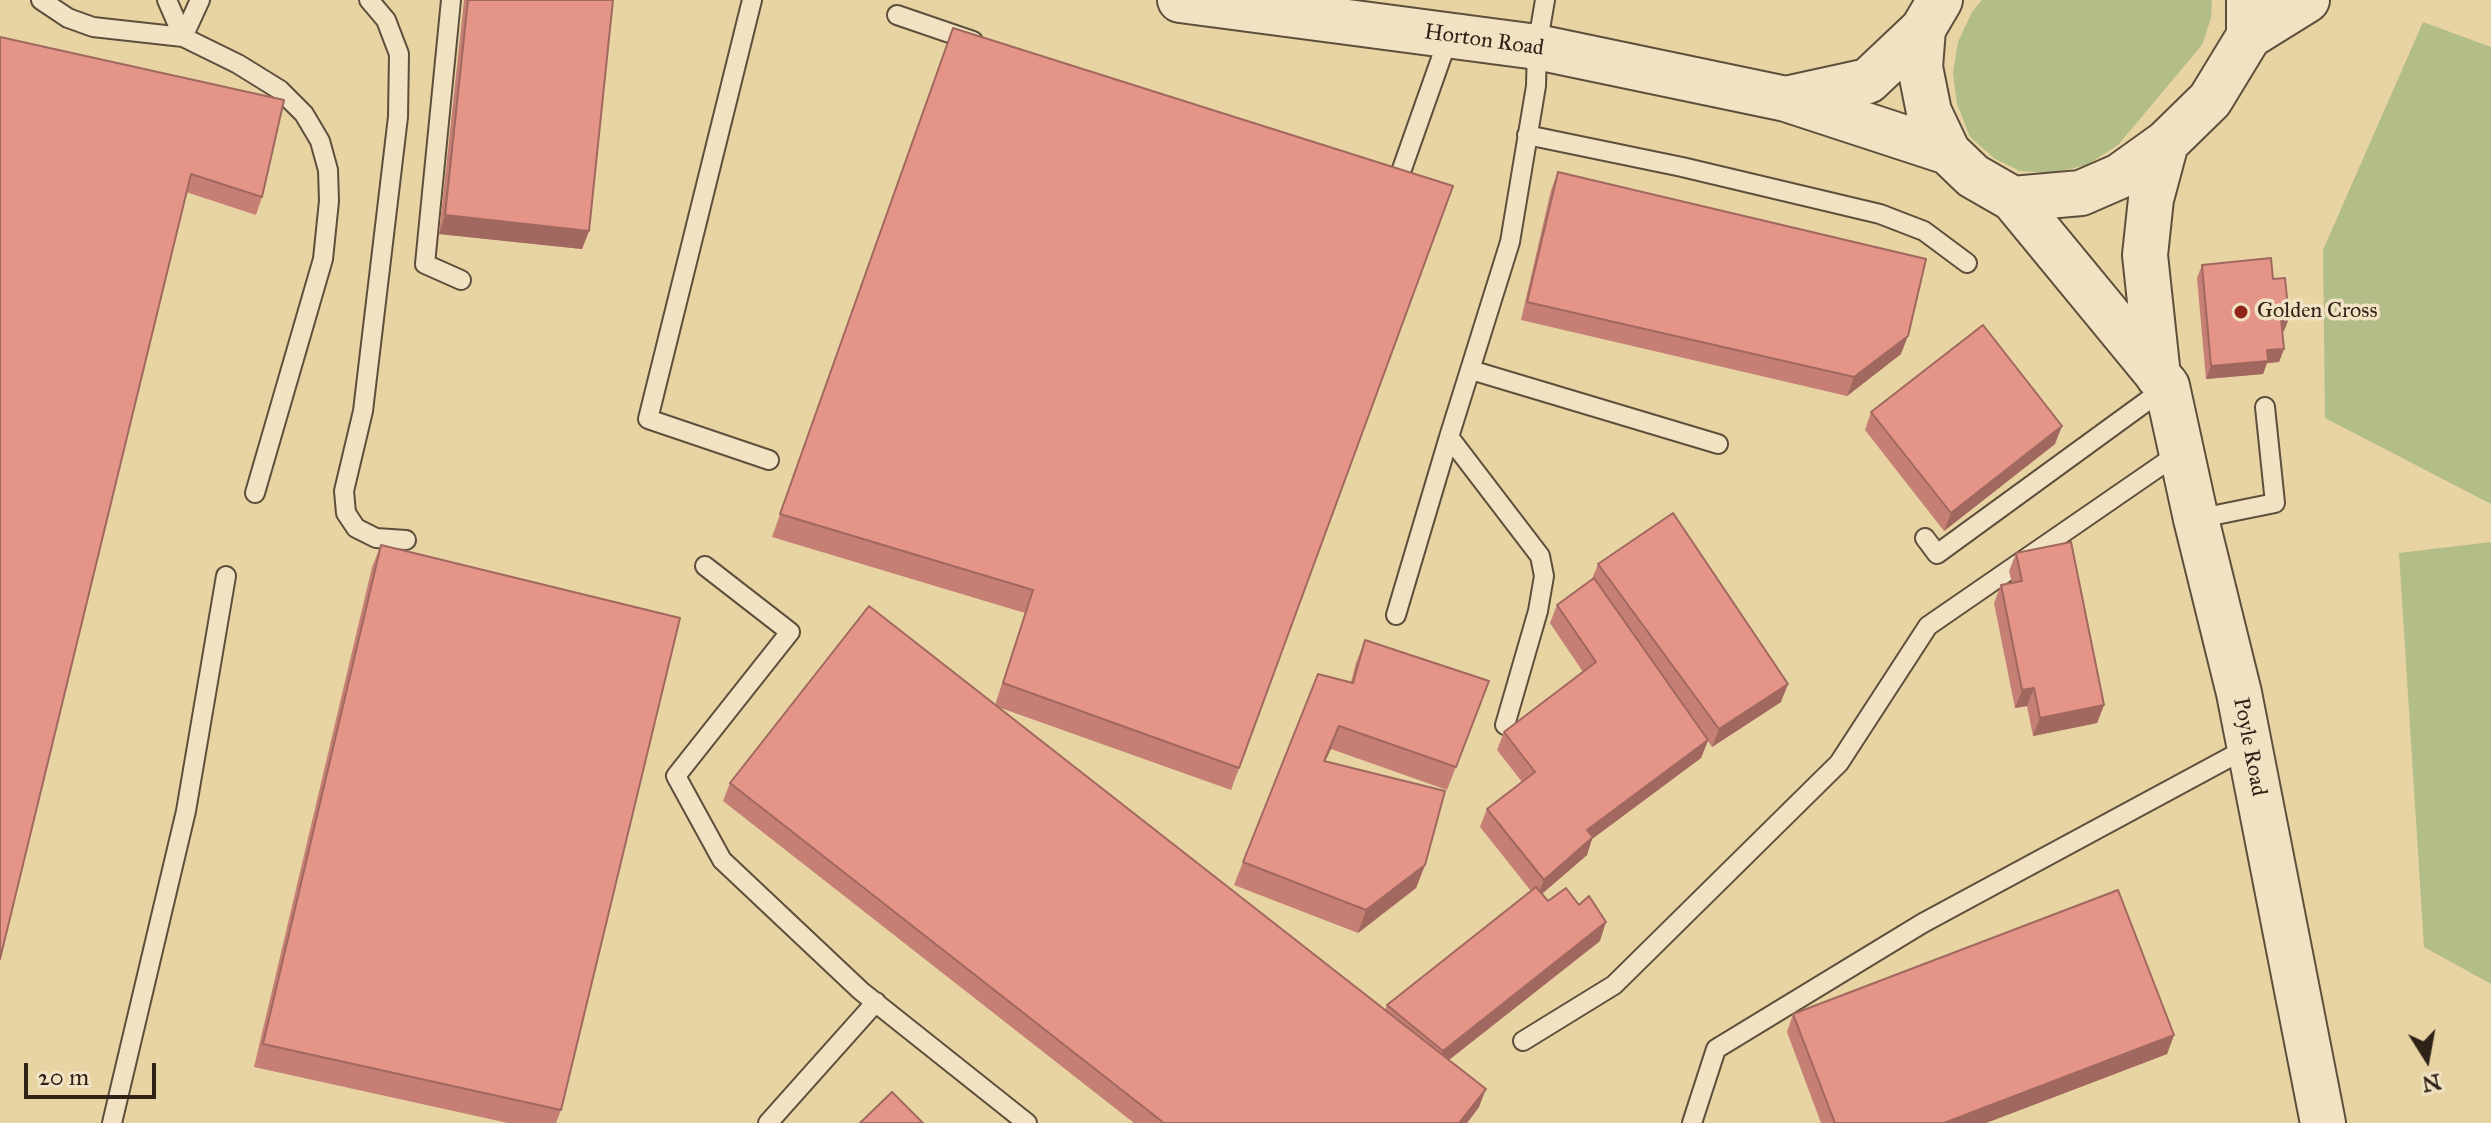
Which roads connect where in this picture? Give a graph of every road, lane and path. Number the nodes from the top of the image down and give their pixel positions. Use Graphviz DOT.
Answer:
graph roads {
  1 [pos="41,0"];
  2 [pos="167,0"];
  3 [pos="200,0"];
  4 [pos="369,0"];
  5 [pos="451,0"];
  6 [pos="752,0"];
  7 [pos="1180,0"];
  8 [pos="1545,0"];
  9 [pos="2307,0"];
  10 [pos="1932,14"];
  11 [pos="897,15"];
  12 [pos="2249,18"];
  13 [pos="1449,36"];
  14 [pos="183,37"];
  15 [pos="988,46"];
  16 [pos="1537,47"];
  17 [pos="1786,99"];
  18 [pos="1527,135"];
  19 [pos="2166,143"];
  20 [pos="1948,152"];
  21 [pos="1366,172"];
  22 [pos="2013,199"];
  23 [pos="1967,263"];
  24 [pos="461,280"];
  25 [pos="1471,370"];
  26 [pos="2162,381"];
  27 [pos="2265,407"];
  28 [pos="1449,437"];
  29 [pos="1718,444"];
  30 [pos="2181,451"];
  31 [pos="769,460"];
  32 [pos="255,493"];
  33 [pos="2196,519"];
  34 [pos="1925,538"];
  35 [pos="406,540"];
  36 [pos="705,566"];
  37 [pos="226,576"];
  38 [pos="1396,615"];
  39 [pos="1505,725"];
  40 [pos="2249,747"];
  41 [pos="876,1002"];
  42 [pos="1523,1041"];
  43 [pos="112,1123"];
  44 [pos="768,1123"];
  45 [pos="1027,1123"];
  46 [pos="1692,1123"];
  47 [pos="2323,1123"];
  1 -- 14 [label="lane"];
  2 -- 14 [label="lane"];
  3 -- 14 [label="lane"];
  4 -- 35 [label="lane"];
  5 -- 24 [label="lane"];
  6 -- 31 [label="lane"];
  7 -- 13 [label="street, Horton Road"];
  8 -- 16 [label="lane"];
  9 -- 12 [label="street"];
  10 -- 17 [label="street, Horton Road"];
  10 -- 20 [label="street"];
  11 -- 15 [label="lane"];
  12 -- 19 [label="street"];
  13 -- 16 [label="street, Horton Road"];
  13 -- 21 [label="lane"];
  14 -- 32 [label="lane"];
  16 -- 17 [label="street, Horton Road"];
  16 -- 18 [label="lane"];
  17 -- 20 [label="street, Horton Road"];
  18 -- 23 [label="lane"];
  18 -- 25 [label="lane"];
  19 -- 22 [label="street"];
  19 -- 26 [label="street, Poyle Road"];
  20 -- 22 [label="street"];
  22 -- 26 [label="street, Poyle Road"];
  25 -- 28 [label="lane"];
  25 -- 29 [label="lane"];
  26 -- 30 [label="street, Poyle Road"];
  26 -- 34 [label="lane"];
  27 -- 33 [label="lane"];
  28 -- 38 [label="lane"];
  28 -- 39 [label="lane"];
  30 -- 33 [label="street, Poyle Road"];
  30 -- 42 [label="lane"];
  33 -- 40 [label="street, Poyle Road"];
  36 -- 41 [label="lane"];
  37 -- 43 [label="lane"];
  40 -- 46 [label="lane"];
  40 -- 47 [label="street, Poyle Road"];
  41 -- 44 [label="lane"];
  41 -- 45 [label="lane"];
}
